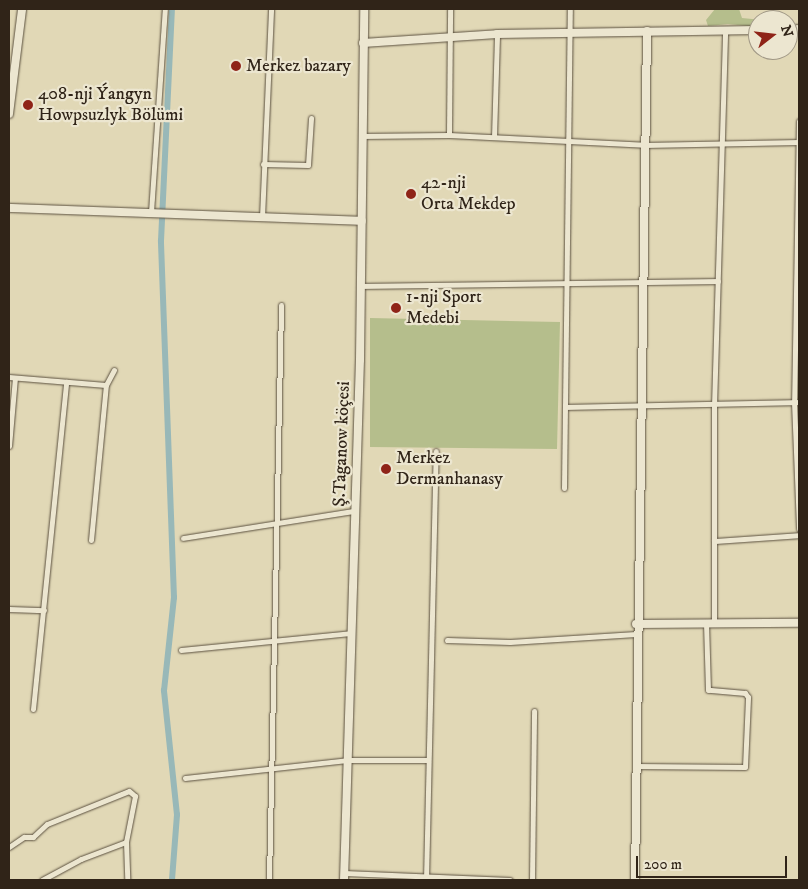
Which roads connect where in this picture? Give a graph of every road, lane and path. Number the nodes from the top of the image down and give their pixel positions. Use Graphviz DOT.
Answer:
graph roads {
  1 [pos="22,9"];
  2 [pos="165,9"];
  3 [pos="271,9"];
  4 [pos="364,9"];
  5 [pos="450,9"];
  6 [pos="570,9"];
  7 [pos="748,30"];
  8 [pos="647,31"];
  9 [pos="725,31"];
  10 [pos="571,32"];
  11 [pos="497,34"];
  12 [pos="451,38"];
  13 [pos="363,43"];
  14 [pos="9,114"];
  15 [pos="310,118"];
  16 [pos="799,121"];
  17 [pos="449,135"];
  18 [pos="361,136"];
  19 [pos="494,137"];
  20 [pos="569,142"];
  21 [pos="799,142"];
  22 [pos="644,144"];
  23 [pos="721,144"];
  24 [pos="263,164"];
  25 [pos="9,208"];
  26 [pos="152,212"];
  27 [pos="262,217"];
  28 [pos="362,221"];
  29 [pos="641,281"];
  30 [pos="718,281"];
  31 [pos="566,282"];
  32 [pos="797,284"];
  33 [pos="361,286"];
  34 [pos="281,305"];
  35 [pos="114,370"];
  36 [pos="9,377"];
  37 [pos="15,378"];
  38 [pos="66,382"];
  39 [pos="106,385"];
  40 [pos="797,402"];
  41 [pos="566,406"];
  42 [pos="714,406"];
  43 [pos="640,407"];
  44 [pos="9,446"];
  45 [pos="436,451"];
  46 [pos="564,488"];
  47 [pos="354,510"];
  48 [pos="277,524"];
  49 [pos="799,530"];
  50 [pos="799,534"];
  51 [pos="183,538"];
  52 [pos="91,540"];
  53 [pos="714,541"];
  54 [pos="9,609"];
  55 [pos="44,610"];
  56 [pos="710,622"];
  57 [pos="799,622"];
  58 [pos="636,624"];
  59 [pos="350,633"];
  60 [pos="636,634"];
  61 [pos="274,640"];
  62 [pos="447,640"];
  63 [pos="182,650"];
  64 [pos="33,709"];
  65 [pos="534,711"];
  66 [pos="347,760"];
  67 [pos="427,760"];
  68 [pos="635,766"];
  69 [pos="270,768"];
  70 [pos="185,778"];
  71 [pos="126,842"];
  72 [pos="9,848"];
  73 [pos="344,877"];
  74 [pos="50,878"];
  75 [pos="426,879"];
  76 [pos="42,880"];
  77 [pos="127,880"];
  78 [pos="269,880"];
  79 [pos="510,880"];
  80 [pos="532,880"];
  81 [pos="635,880"];
  1 -- 14 [label="street"];
  2 -- 26 [label="street"];
  3 -- 24 [label="street"];
  4 -- 13 [label="street, Ş.Taganow köçesi"];
  5 -- 12 [label="street"];
  6 -- 10 [label="street"];
  7 -- 9 [label="street"];
  8 -- 9 [label="street"];
  8 -- 10 [label="street"];
  8 -- 22 [label="street"];
  9 -- 23 [label="street"];
  10 -- 11 [label="street"];
  10 -- 20 [label="street"];
  11 -- 12 [label="street"];
  11 -- 19 [label="street"];
  12 -- 13 [label="street"];
  12 -- 17 [label="street"];
  13 -- 18 [label="street, Ş.Taganow köçesi"];
  15 -- 24 [label="street"];
  16 -- 21 [label="street"];
  17 -- 18 [label="street"];
  17 -- 19 [label="street"];
  18 -- 28 [label="street, Ş.Taganow köçesi"];
  19 -- 20 [label="street"];
  20 -- 22 [label="street"];
  20 -- 31 [label="street"];
  21 -- 23 [label="street"];
  21 -- 32 [label="street"];
  22 -- 23 [label="street"];
  22 -- 29 [label="street"];
  23 -- 30 [label="street"];
  24 -- 27 [label="street"];
  25 -- 26 [label="street"];
  26 -- 27 [label="street"];
  27 -- 28 [label="street"];
  28 -- 33 [label="street, Ş.Taganow köçesi"];
  29 -- 30 [label="street"];
  29 -- 31 [label="street"];
  29 -- 43 [label="street"];
  30 -- 42 [label="street"];
  31 -- 33 [label="street"];
  31 -- 41 [label="street"];
  32 -- 40 [label="street"];
  33 -- 47 [label="street, Ş.Taganow köçesi"];
  34 -- 48 [label="street"];
  35 -- 39 [label="street"];
  36 -- 37 [label="street"];
  37 -- 38 [label="street"];
  37 -- 44 [label="street"];
  38 -- 39 [label="street"];
  38 -- 55 [label="street"];
  39 -- 52 [label="street"];
  40 -- 42 [label="street"];
  40 -- 49 [label="street"];
  41 -- 43 [label="street"];
  41 -- 46 [label="street"];
  42 -- 43 [label="street"];
  42 -- 53 [label="street"];
  43 -- 58 [label="street"];
  45 -- 67 [label="street"];
  47 -- 48 [label="street"];
  47 -- 59 [label="street, Ş.Taganow köçesi"];
  48 -- 51 [label="street"];
  48 -- 61 [label="street"];
  50 -- 53 [label="street"];
  53 -- 56 [label="street"];
  54 -- 55 [label="street"];
  55 -- 64 [label="street"];
  56 -- 57 [label="street"];
  56 -- 58 [label="street"];
  56 -- 68 [label="street"];
  58 -- 60 [label="street"];
  59 -- 61 [label="street"];
  59 -- 66 [label="street, Ş.Taganow köçesi"];
  60 -- 62 [label="street"];
  60 -- 68 [label="street"];
  61 -- 63 [label="street"];
  61 -- 69 [label="street"];
  65 -- 80 [label="street"];
  66 -- 67 [label="street"];
  66 -- 69 [label="street"];
  66 -- 73 [label="street, Ş.Taganow köçesi"];
  67 -- 75 [label="street"];
  68 -- 81 [label="street"];
  69 -- 70 [label="street"];
  69 -- 78 [label="street"];
  71 -- 72 [label="street"];
  71 -- 74 [label="street"];
  71 -- 77 [label="street"];
  73 -- 75 [label="street"];
  74 -- 76 [label="street"];
  75 -- 79 [label="street"];
}
